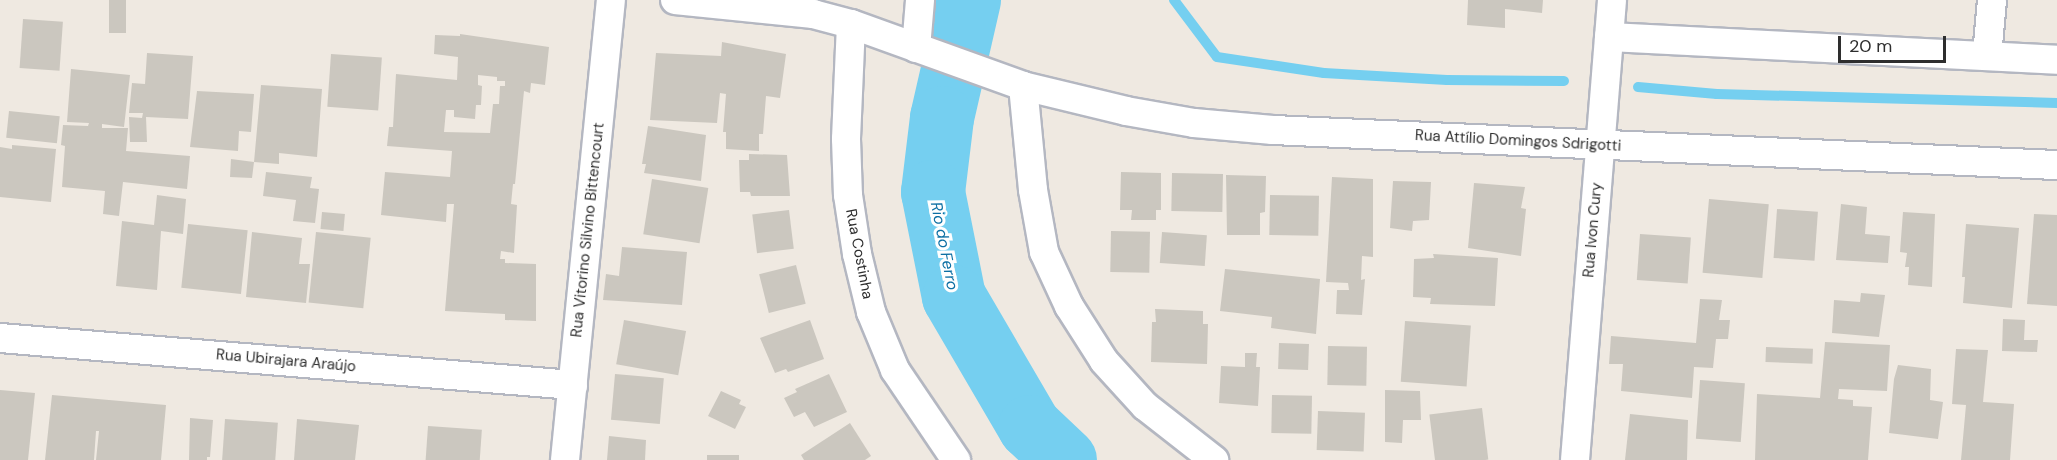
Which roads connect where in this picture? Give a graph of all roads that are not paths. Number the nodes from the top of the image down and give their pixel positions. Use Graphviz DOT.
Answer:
graph roads {
  1 [pos="611,0"];
  2 [pos="675,0"];
  3 [pos="920,0"];
  4 [pos="1612,0"];
  5 [pos="1992,0"];
  6 [pos="850,24"];
  7 [pos="1609,37"];
  8 [pos="921,50"];
  9 [pos="1987,56"];
  10 [pos="2057,60"];
  11 [pos="1023,86"];
  12 [pos="1600,145"];
  13 [pos="2057,165"];
  14 [pos="0,338"];
  15 [pos="573,385"];
  16 [pos="565,460"];
  17 [pos="956,460"];
  18 [pos="1214,460"];
  19 [pos="1575,460"];
  1 -- 15 [label="street, Rua Vitorino Silvino Bittencourt"];
  2 -- 6 [label="street, Rua Attílio Domingos Sdrigotti"];
  3 -- 8 [label="street"];
  4 -- 7 [label="street, Rua Ivon Cury"];
  5 -- 9 [label="street"];
  6 -- 8 [label="street, Rua Attílio Domingos Sdrigotti"];
  6 -- 17 [label="street, Rua Costinha"];
  7 -- 9 [label="street"];
  7 -- 12 [label="street, Rua Ivon Cury"];
  8 -- 11 [label="street, Rua Attílio Domingos Sdrigotti"];
  9 -- 10 [label="street"];
  11 -- 12 [label="street, Rua Attílio Domingos Sdrigotti"];
  11 -- 18 [label="street"];
  12 -- 13 [label="street, Rua Attílio Domingos Sdrigotti"];
  12 -- 19 [label="street, Rua Ivon Cury"];
  14 -- 15 [label="street, Rua Ubirajara Araújo"];
  15 -- 16 [label="street, Rua Vitorino Silvino Bittencourt"];
}
